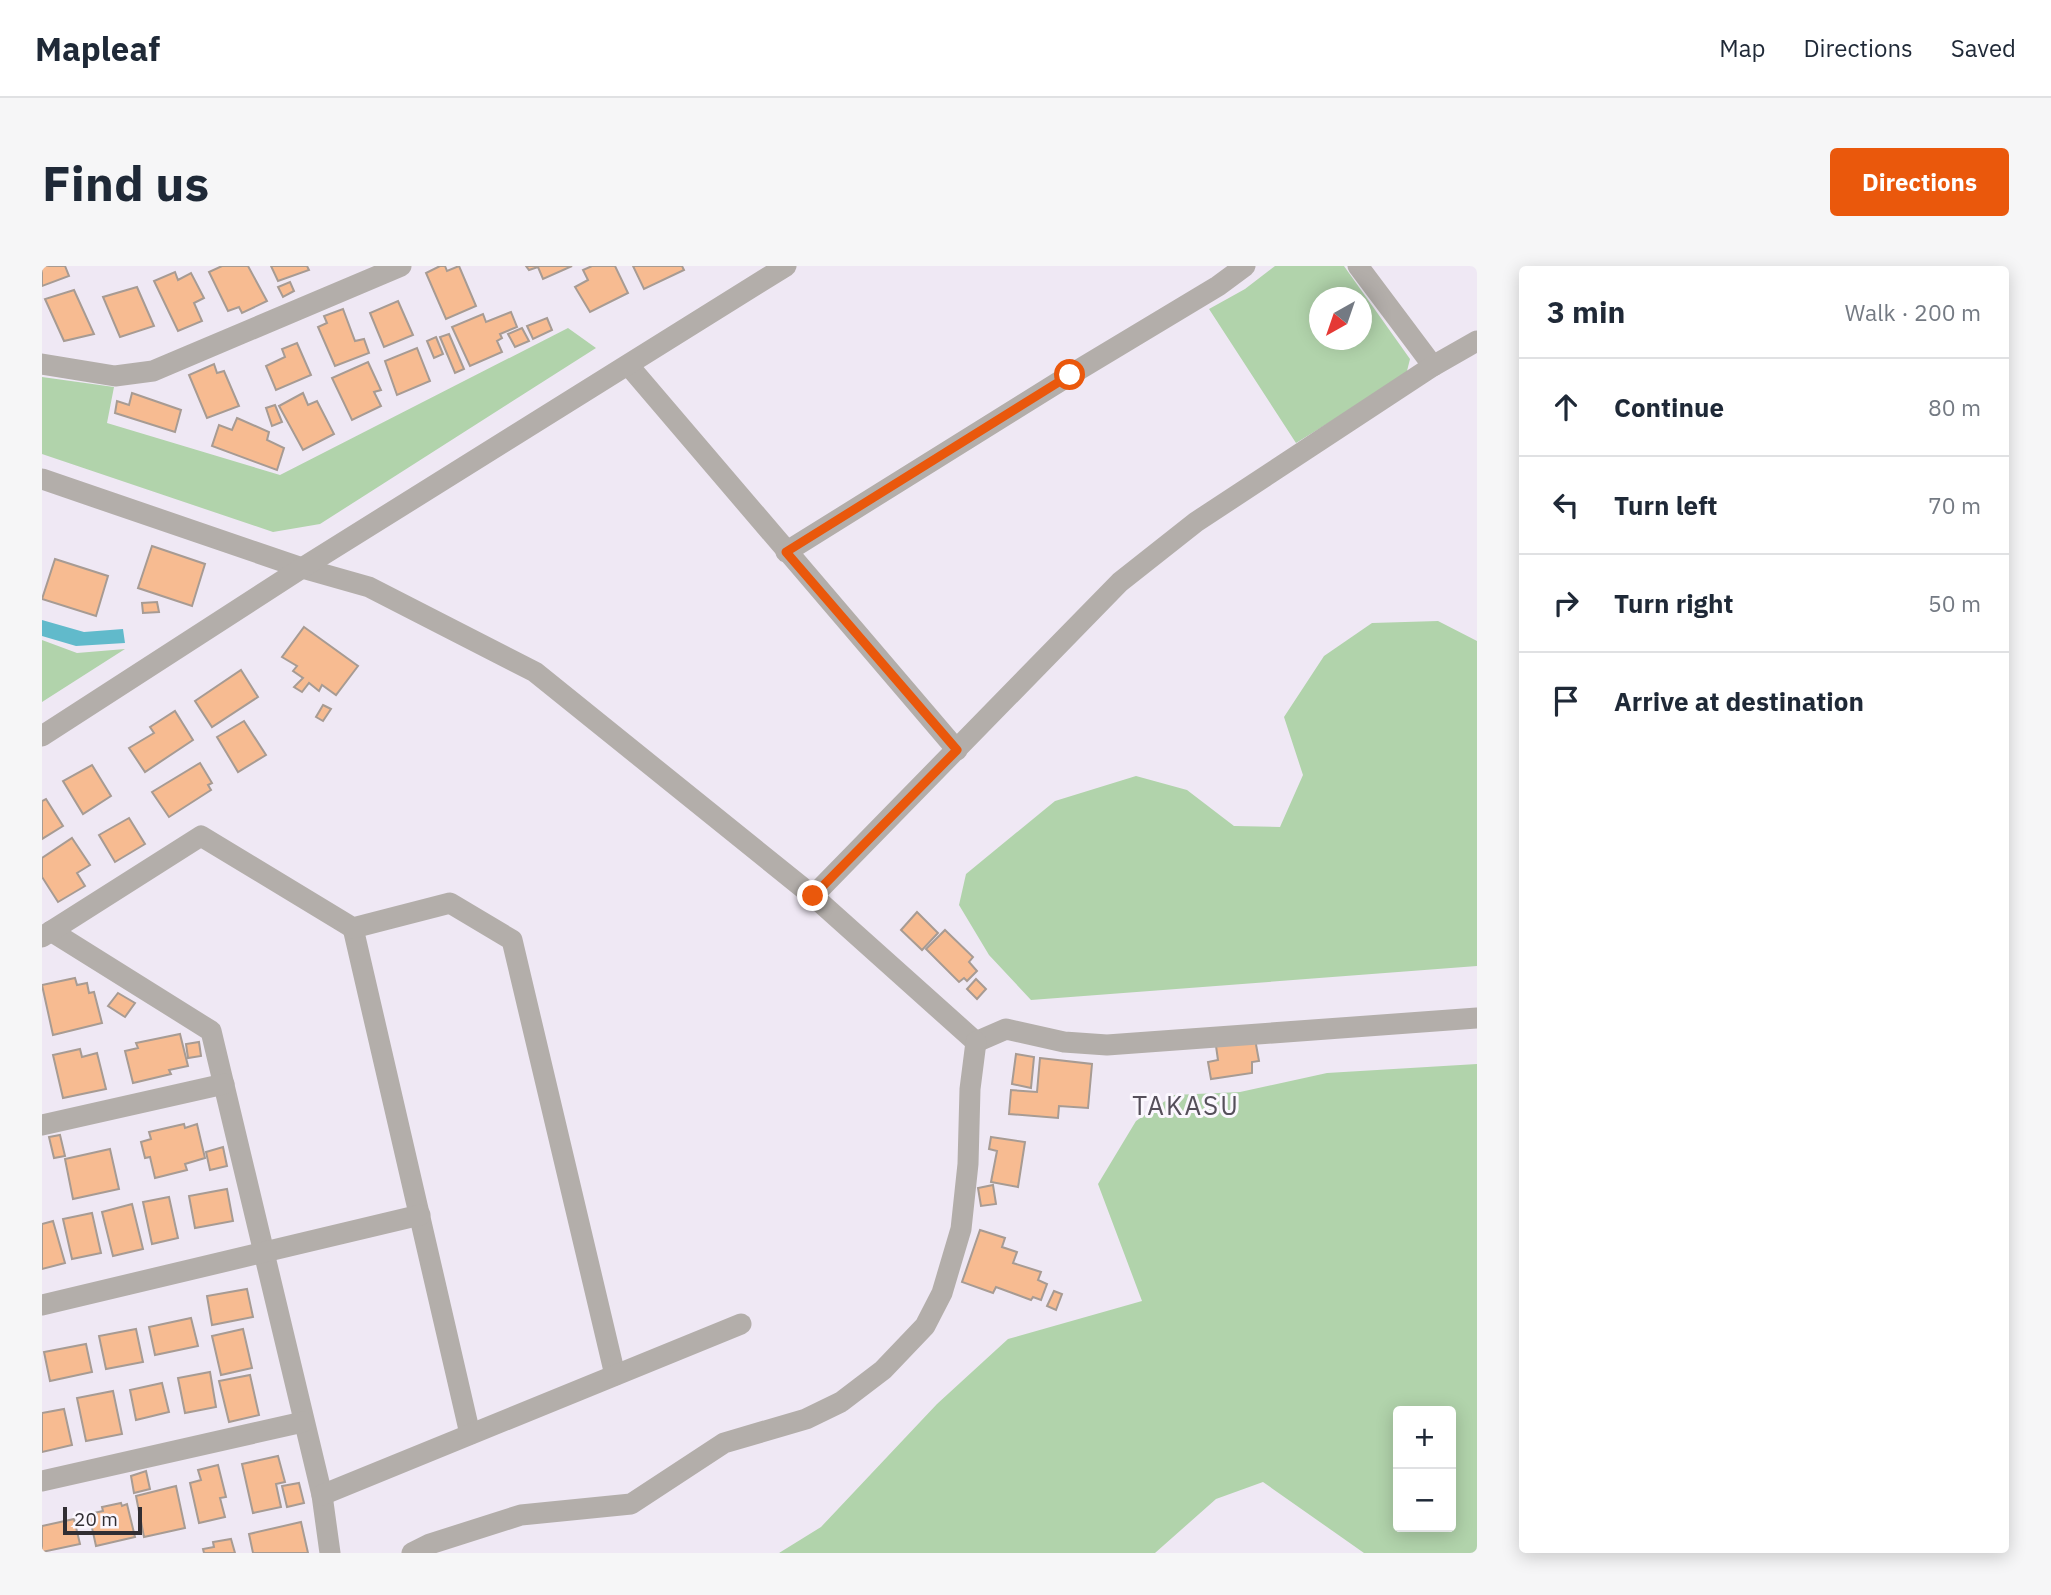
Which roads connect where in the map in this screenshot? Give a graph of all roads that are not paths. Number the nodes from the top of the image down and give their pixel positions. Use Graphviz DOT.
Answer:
graph roads {
  1 [pos="401,266"];
  2 [pos="786,266"];
  3 [pos="1245,266"];
  4 [pos="1368,270"];
  5 [pos="1477,341"];
  6 [pos="42,364"];
  7 [pos="629,366"];
  8 [pos="1433,366"];
  9 [pos="42,479"];
  10 [pos="786,552"];
  11 [pos="302,568"];
  12 [pos="42,736"];
  13 [pos="957,750"];
  14 [pos="813,896"];
  15 [pos="354,928"];
  16 [pos="47,934"];
  17 [pos="1477,1018"];
  18 [pos="976,1042"];
  19 [pos="224,1084"];
  20 [pos="42,1125"];
  21 [pos="420,1215"];
  22 [pos="263,1252"];
  23 [pos="42,1305"];
  24 [pos="741,1324"];
  25 [pos="615,1375"];
  26 [pos="303,1422"];
  27 [pos="470,1434"];
  28 [pos="42,1480"];
  29 [pos="322,1495"];
  30 [pos="330,1553"];
  31 [pos="412,1553"];
  1 -- 6 [label="street"];
  2 -- 7 [label="street"];
  3 -- 10 [label="street"];
  4 -- 8 [label="street"];
  5 -- 8 [label="street"];
  7 -- 10 [label="street"];
  7 -- 11 [label="street"];
  8 -- 13 [label="street"];
  9 -- 11 [label="street"];
  10 -- 13 [label="street"];
  11 -- 12 [label="street"];
  11 -- 14 [label="street"];
  13 -- 14 [label="street"];
  14 -- 18 [label="street"];
  15 -- 16 [label="street"];
  15 -- 21 [label="street"];
  15 -- 25 [label="street"];
  16 -- 19 [label="street"];
  17 -- 18 [label="street"];
  18 -- 31 [label="street"];
  19 -- 20 [label="street"];
  19 -- 22 [label="street"];
  21 -- 22 [label="street"];
  21 -- 27 [label="street"];
  22 -- 23 [label="street"];
  22 -- 26 [label="street"];
  24 -- 25 [label="street"];
  25 -- 27 [label="street"];
  26 -- 28 [label="street"];
  26 -- 29 [label="street"];
  27 -- 29 [label="street"];
  29 -- 30 [label="street"];
}
